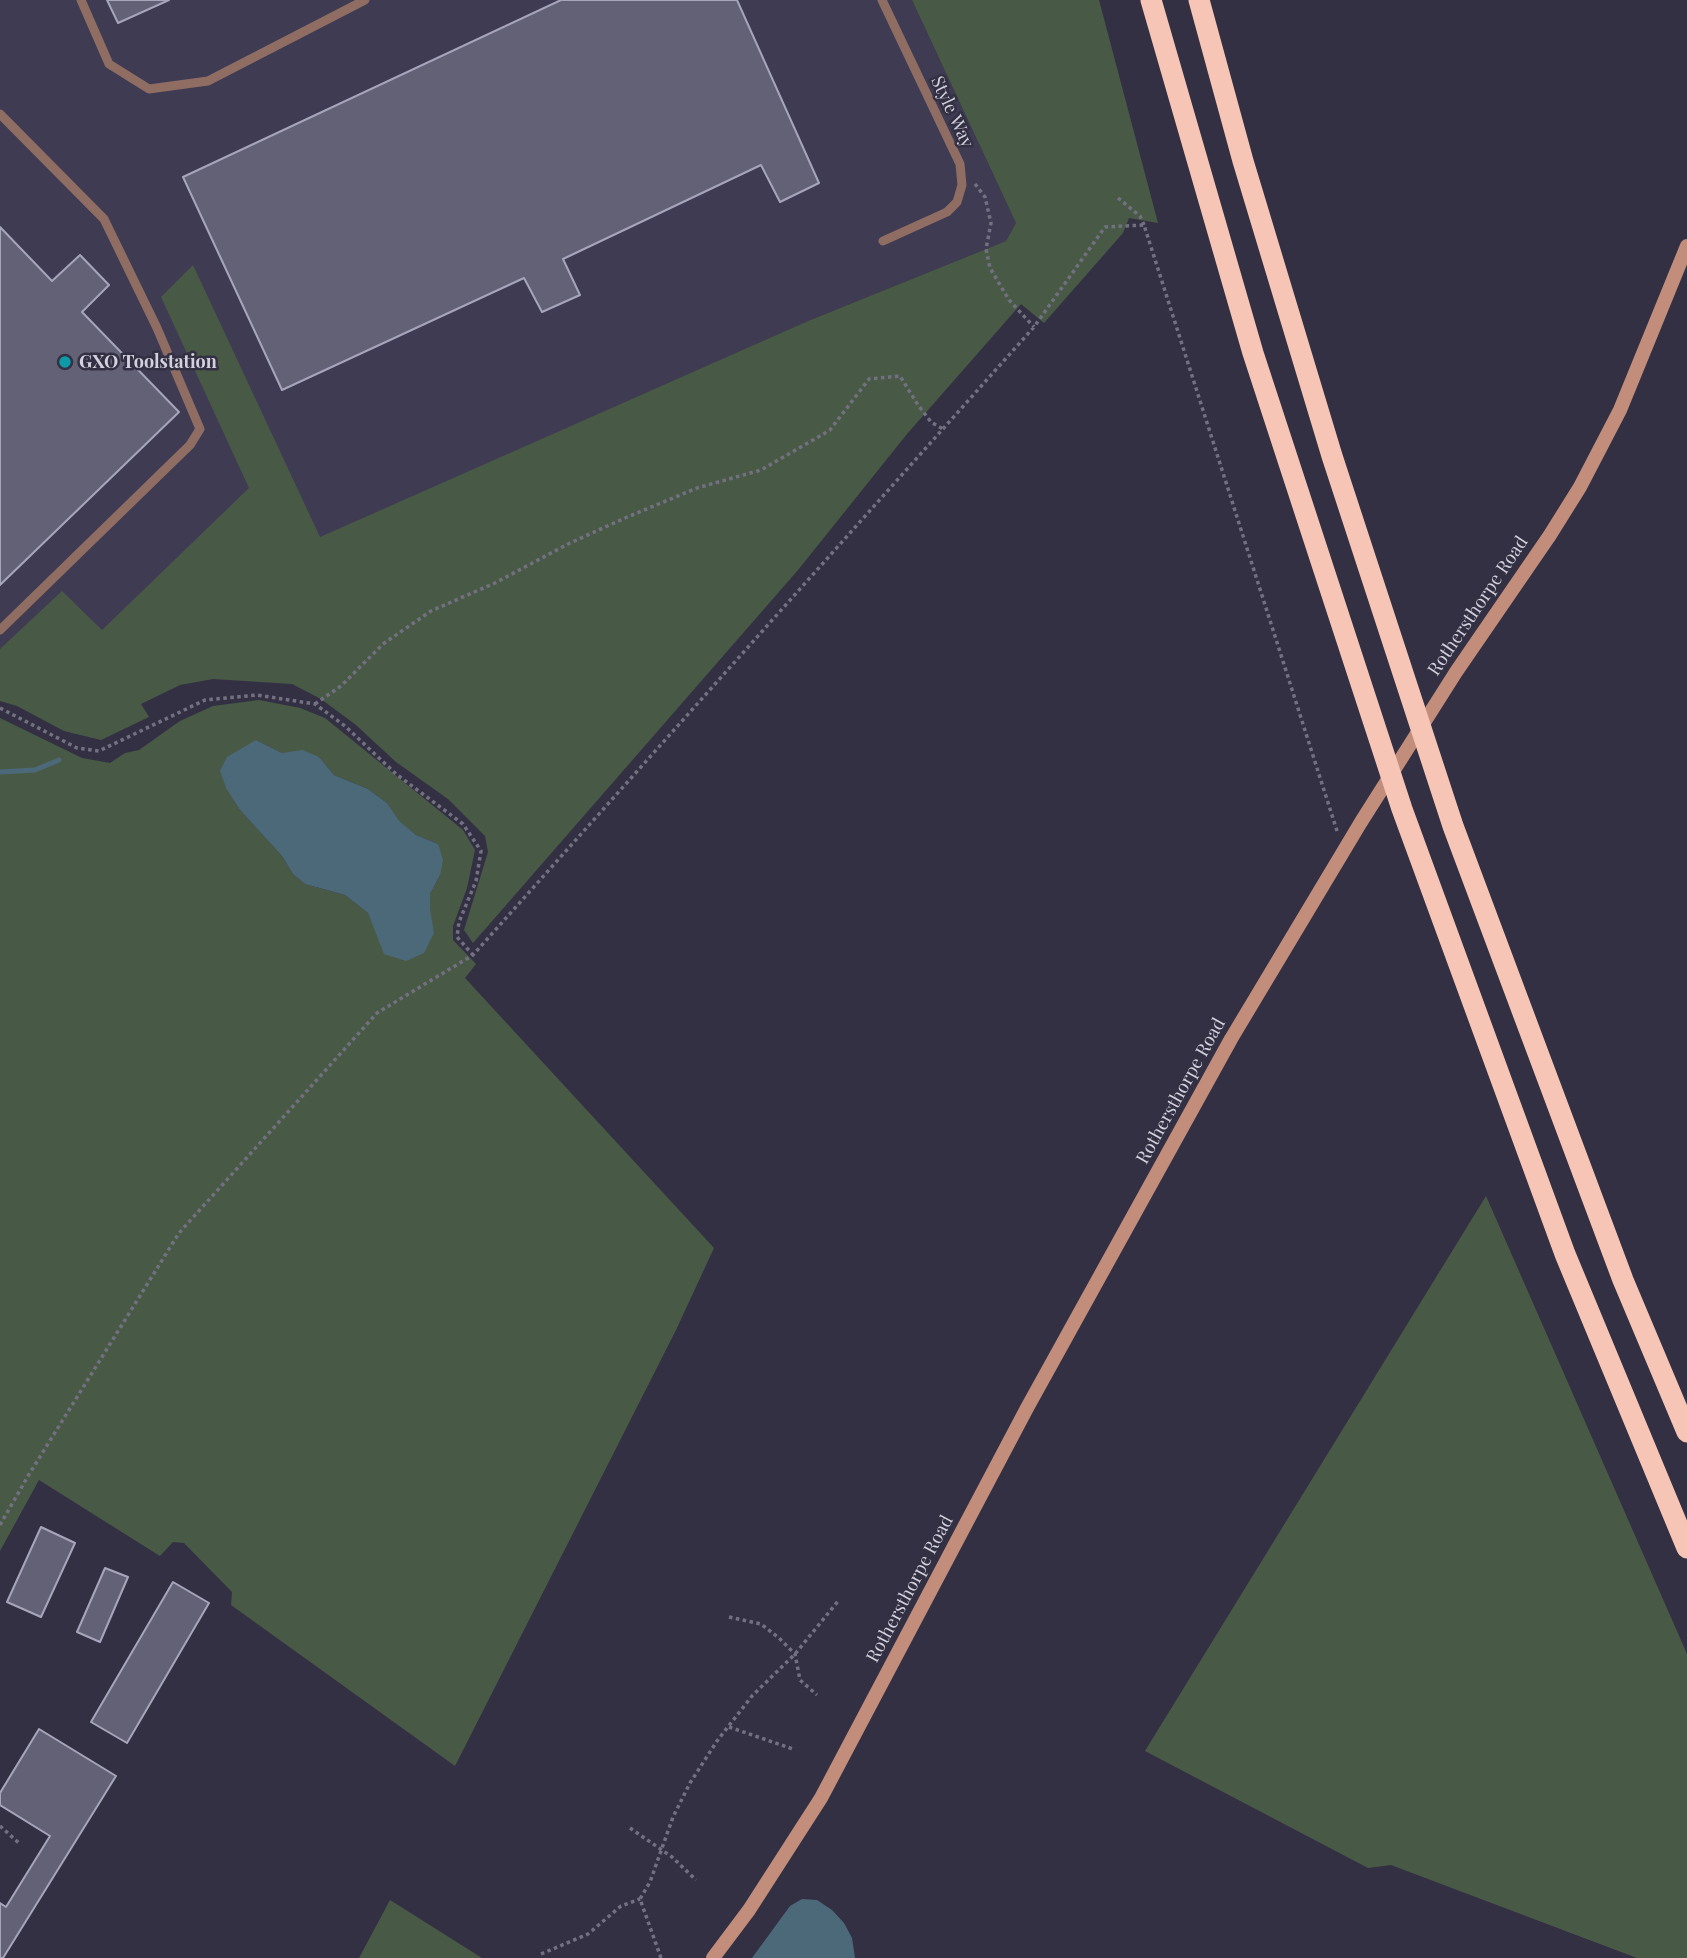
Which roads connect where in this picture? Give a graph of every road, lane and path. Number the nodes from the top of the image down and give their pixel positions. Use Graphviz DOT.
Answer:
graph roads {
  1 [pos="81,0"];
  2 [pos="365,0"];
  3 [pos="882,0"];
  4 [pos="1151,0"];
  5 [pos="1199,0"];
  6 [pos="0,114"];
  7 [pos="960,164"];
  8 [pos="1118,198"];
  9 [pos="1144,225"];
  10 [pos="883,241"];
  11 [pos="1687,246"];
  12 [pos="1034,327"];
  13 [pos="943,429"];
  14 [pos="0,630"];
  15 [pos="315,704"];
  16 [pos="0,708"];
  17 [pos="1344,852"];
  18 [pos="473,956"];
  19 [pos="1687,1432"];
  20 [pos="0,1525"];
  21 [pos="1687,1548"];
  22 [pos="839,1600"];
  23 [pos="729,1617"];
  24 [pos="795,1654"];
  25 [pos="817,1695"];
  26 [pos="729,1727"];
  27 [pos="793,1749"];
  28 [pos="0,1826"];
  29 [pos="630,1828"];
  30 [pos="20,1844"];
  31 [pos="661,1849"];
  32 [pos="696,1880"];
  33 [pos="640,1899"];
  34 [pos="541,1954"];
  35 [pos="661,1958"];
  36 [pos="713,1958"];
  1 -- 2 [label="lane"];
  3 -- 7 [label="lane, Style Way"];
  4 -- 21 [label="highway"];
  5 -- 19 [label="highway"];
  6 -- 14 [label="lane"];
  7 -- 10 [label="lane, Style Way"];
  7 -- 12 [label="path"];
  8 -- 9 [label="path"];
  9 -- 12 [label="path"];
  9 -- 17 [label="path"];
  11 -- 17 [label="street, Rothersthorpe Road"];
  12 -- 13 [label="path"];
  13 -- 15 [label="path"];
  13 -- 18 [label="path"];
  15 -- 16 [label="path"];
  15 -- 18 [label="path"];
  17 -- 36 [label="street, Rothersthorpe Road"];
  18 -- 20 [label="path"];
  22 -- 24 [label="path"];
  23 -- 24 [label="path"];
  24 -- 25 [label="path"];
  24 -- 26 [label="path"];
  26 -- 27 [label="path"];
  26 -- 31 [label="path"];
  28 -- 30 [label="path"];
  29 -- 31 [label="path"];
  31 -- 32 [label="path"];
  31 -- 33 [label="path"];
  33 -- 34 [label="path"];
  33 -- 35 [label="path"];
}
